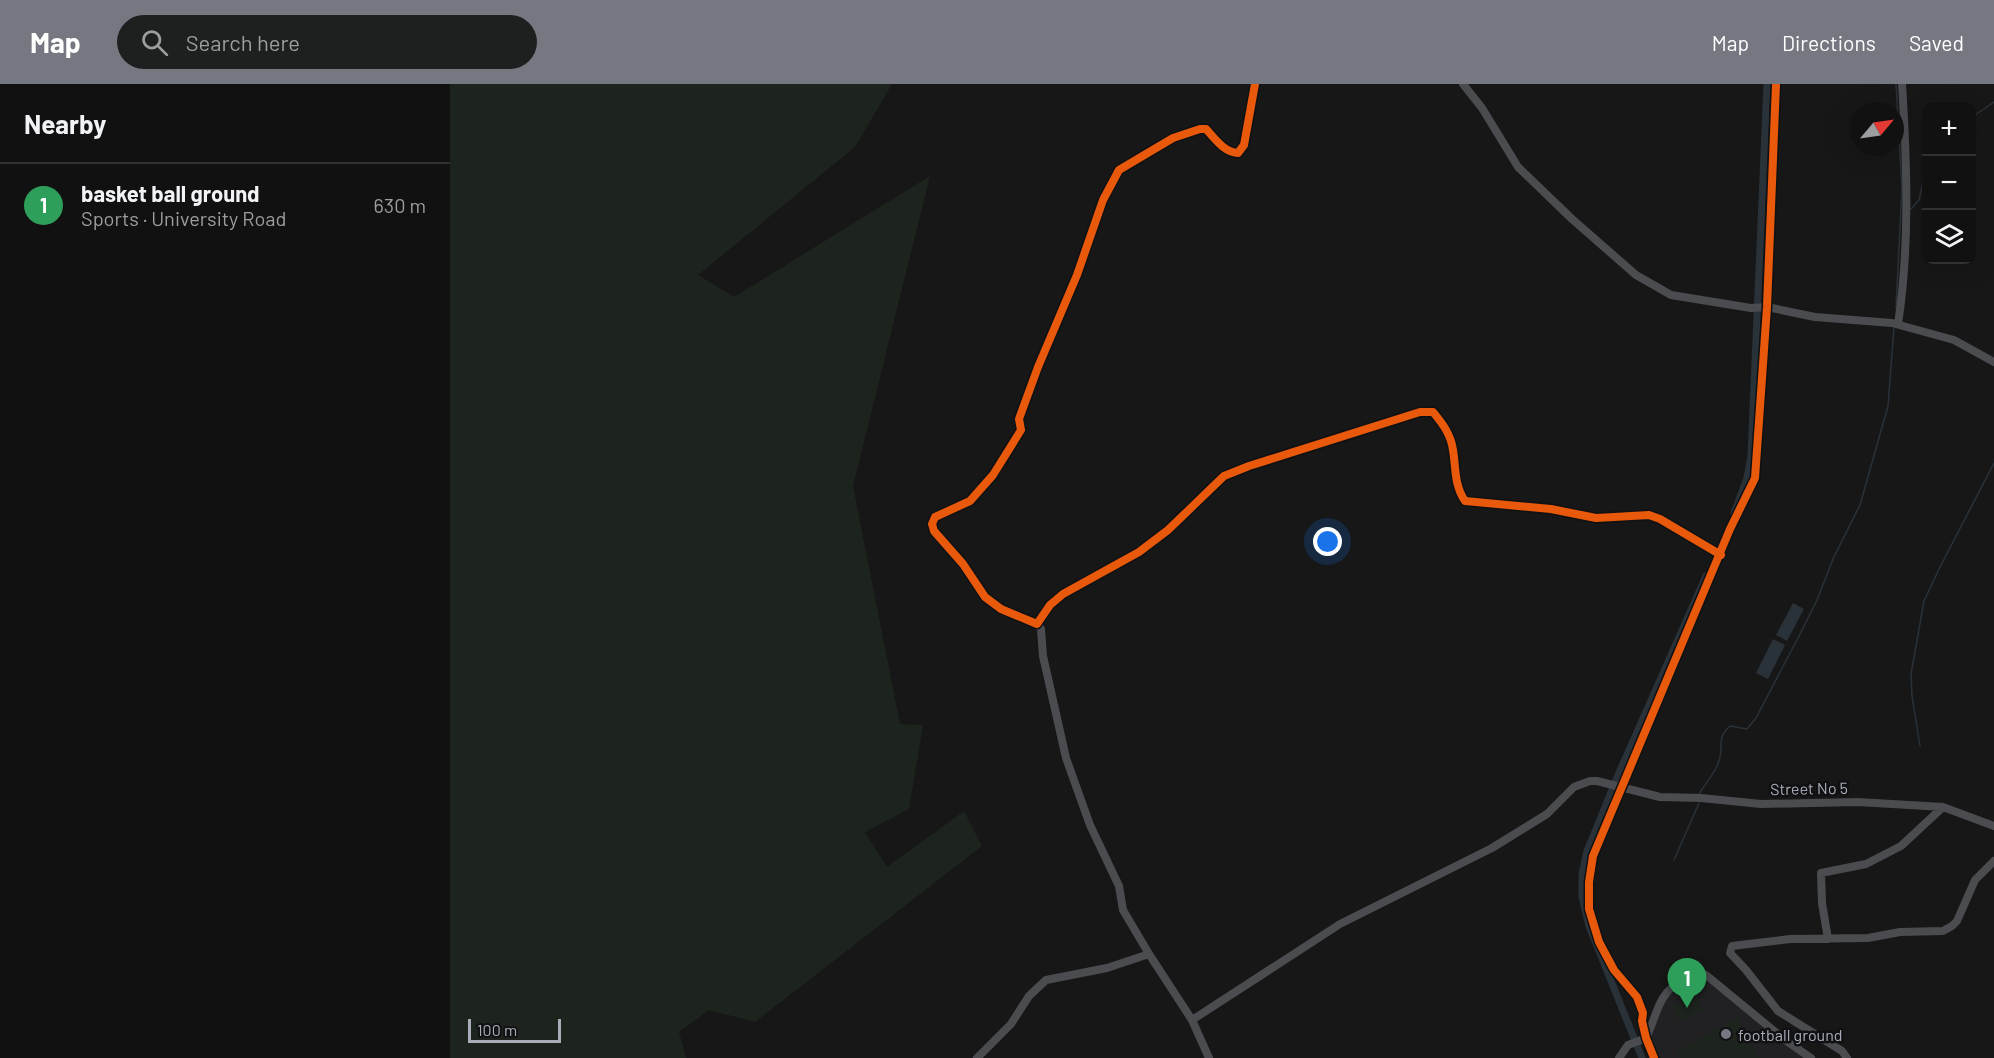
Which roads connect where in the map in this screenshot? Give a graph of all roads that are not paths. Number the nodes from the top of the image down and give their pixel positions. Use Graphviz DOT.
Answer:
graph roads {
  1 [pos="1255,84"];
  2 [pos="1463,84"];
  3 [pos="1776,84"];
  4 [pos="1902,84"];
  5 [pos="1765,307"];
  6 [pos="1895,324"];
  7 [pos="1994,362"];
  8 [pos="1720,554"];
  9 [pos="1037,624"];
  10 [pos="1620,787"];
  11 [pos="1943,807"];
  12 [pos="1994,826"];
  13 [pos="1994,861"];
  14 [pos="1828,939"];
  15 [pos="1149,954"];
  16 [pos="1192,1020"];
  17 [pos="1643,1039"];
  18 [pos="977,1058"];
  19 [pos="1209,1058"];
  20 [pos="1619,1058"];
  21 [pos="1654,1058"];
  22 [pos="1811,1058"];
  23 [pos="1847,1058"];
  1 -- 9 [label="street"];
  2 -- 5 [label="street"];
  3 -- 5 [label="street"];
  4 -- 6 [label="street"];
  5 -- 6 [label="street"];
  5 -- 8 [label="street"];
  6 -- 7 [label="street"];
  8 -- 9 [label="street"];
  8 -- 10 [label="street"];
  9 -- 15 [label="street"];
  10 -- 11 [label="street, Street No 5"];
  10 -- 16 [label="street, Street No 5"];
  10 -- 17 [label="street"];
  11 -- 12 [label="street, Street No 5"];
  11 -- 14 [label="street"];
  13 -- 14 [label="street"];
  14 -- 23 [label="street"];
  15 -- 16 [label="street"];
  15 -- 18 [label="street"];
  16 -- 19 [label="street"];
  17 -- 20 [label="street"];
  17 -- 21 [label="street"];
  17 -- 22 [label="street"];
}
